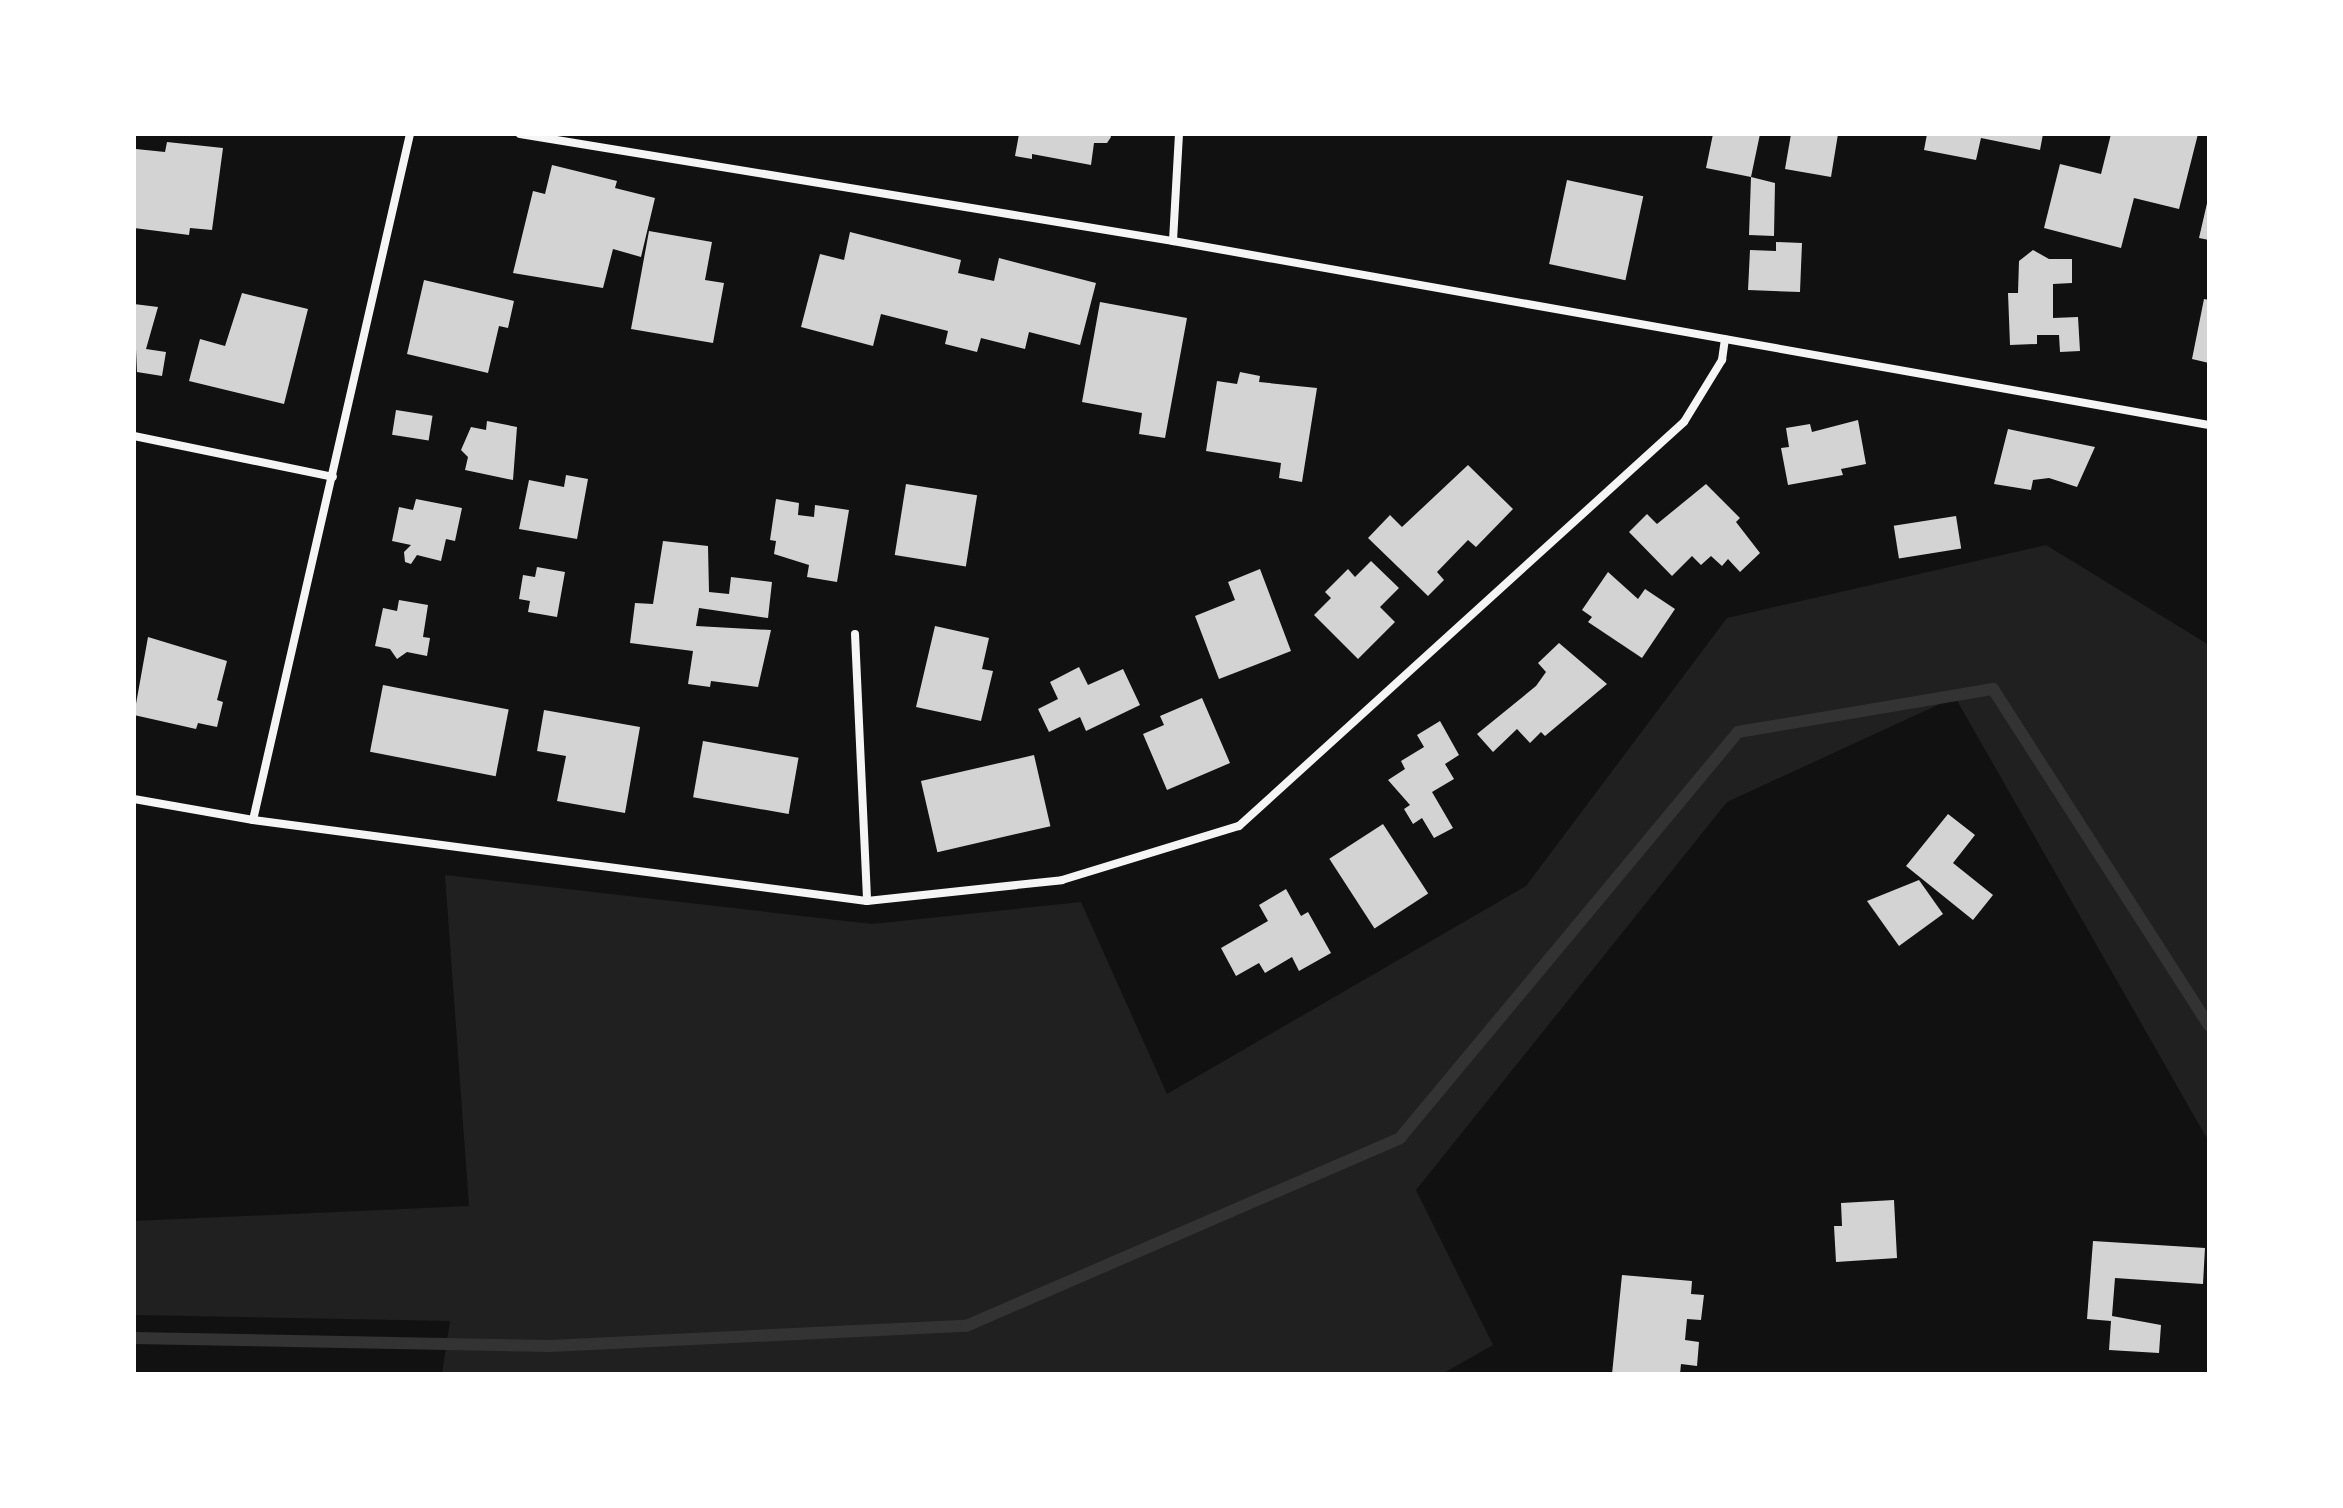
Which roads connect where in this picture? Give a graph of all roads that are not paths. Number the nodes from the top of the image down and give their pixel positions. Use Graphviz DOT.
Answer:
graph roads {
  1 [pos="410,134"];
  2 [pos="520,134"];
  3 [pos="1179,134"];
  4 [pos="1173,241"];
  5 [pos="1725,339"];
  6 [pos="2209,425"];
  7 [pos="134,436"];
  8 [pos="333,477"];
  9 [pos="855,634"];
  10 [pos="134,799"];
  11 [pos="253,820"];
  12 [pos="867,901"];
  1 -- 8 [label="street"];
  2 -- 4 [label="street"];
  3 -- 4 [label="street"];
  4 -- 5 [label="street"];
  5 -- 6 [label="street"];
  5 -- 12 [label="street"];
  7 -- 8 [label="street"];
  8 -- 11 [label="street"];
  9 -- 12 [label="street"];
  10 -- 11 [label="street"];
  11 -- 12 [label="street"];
}
